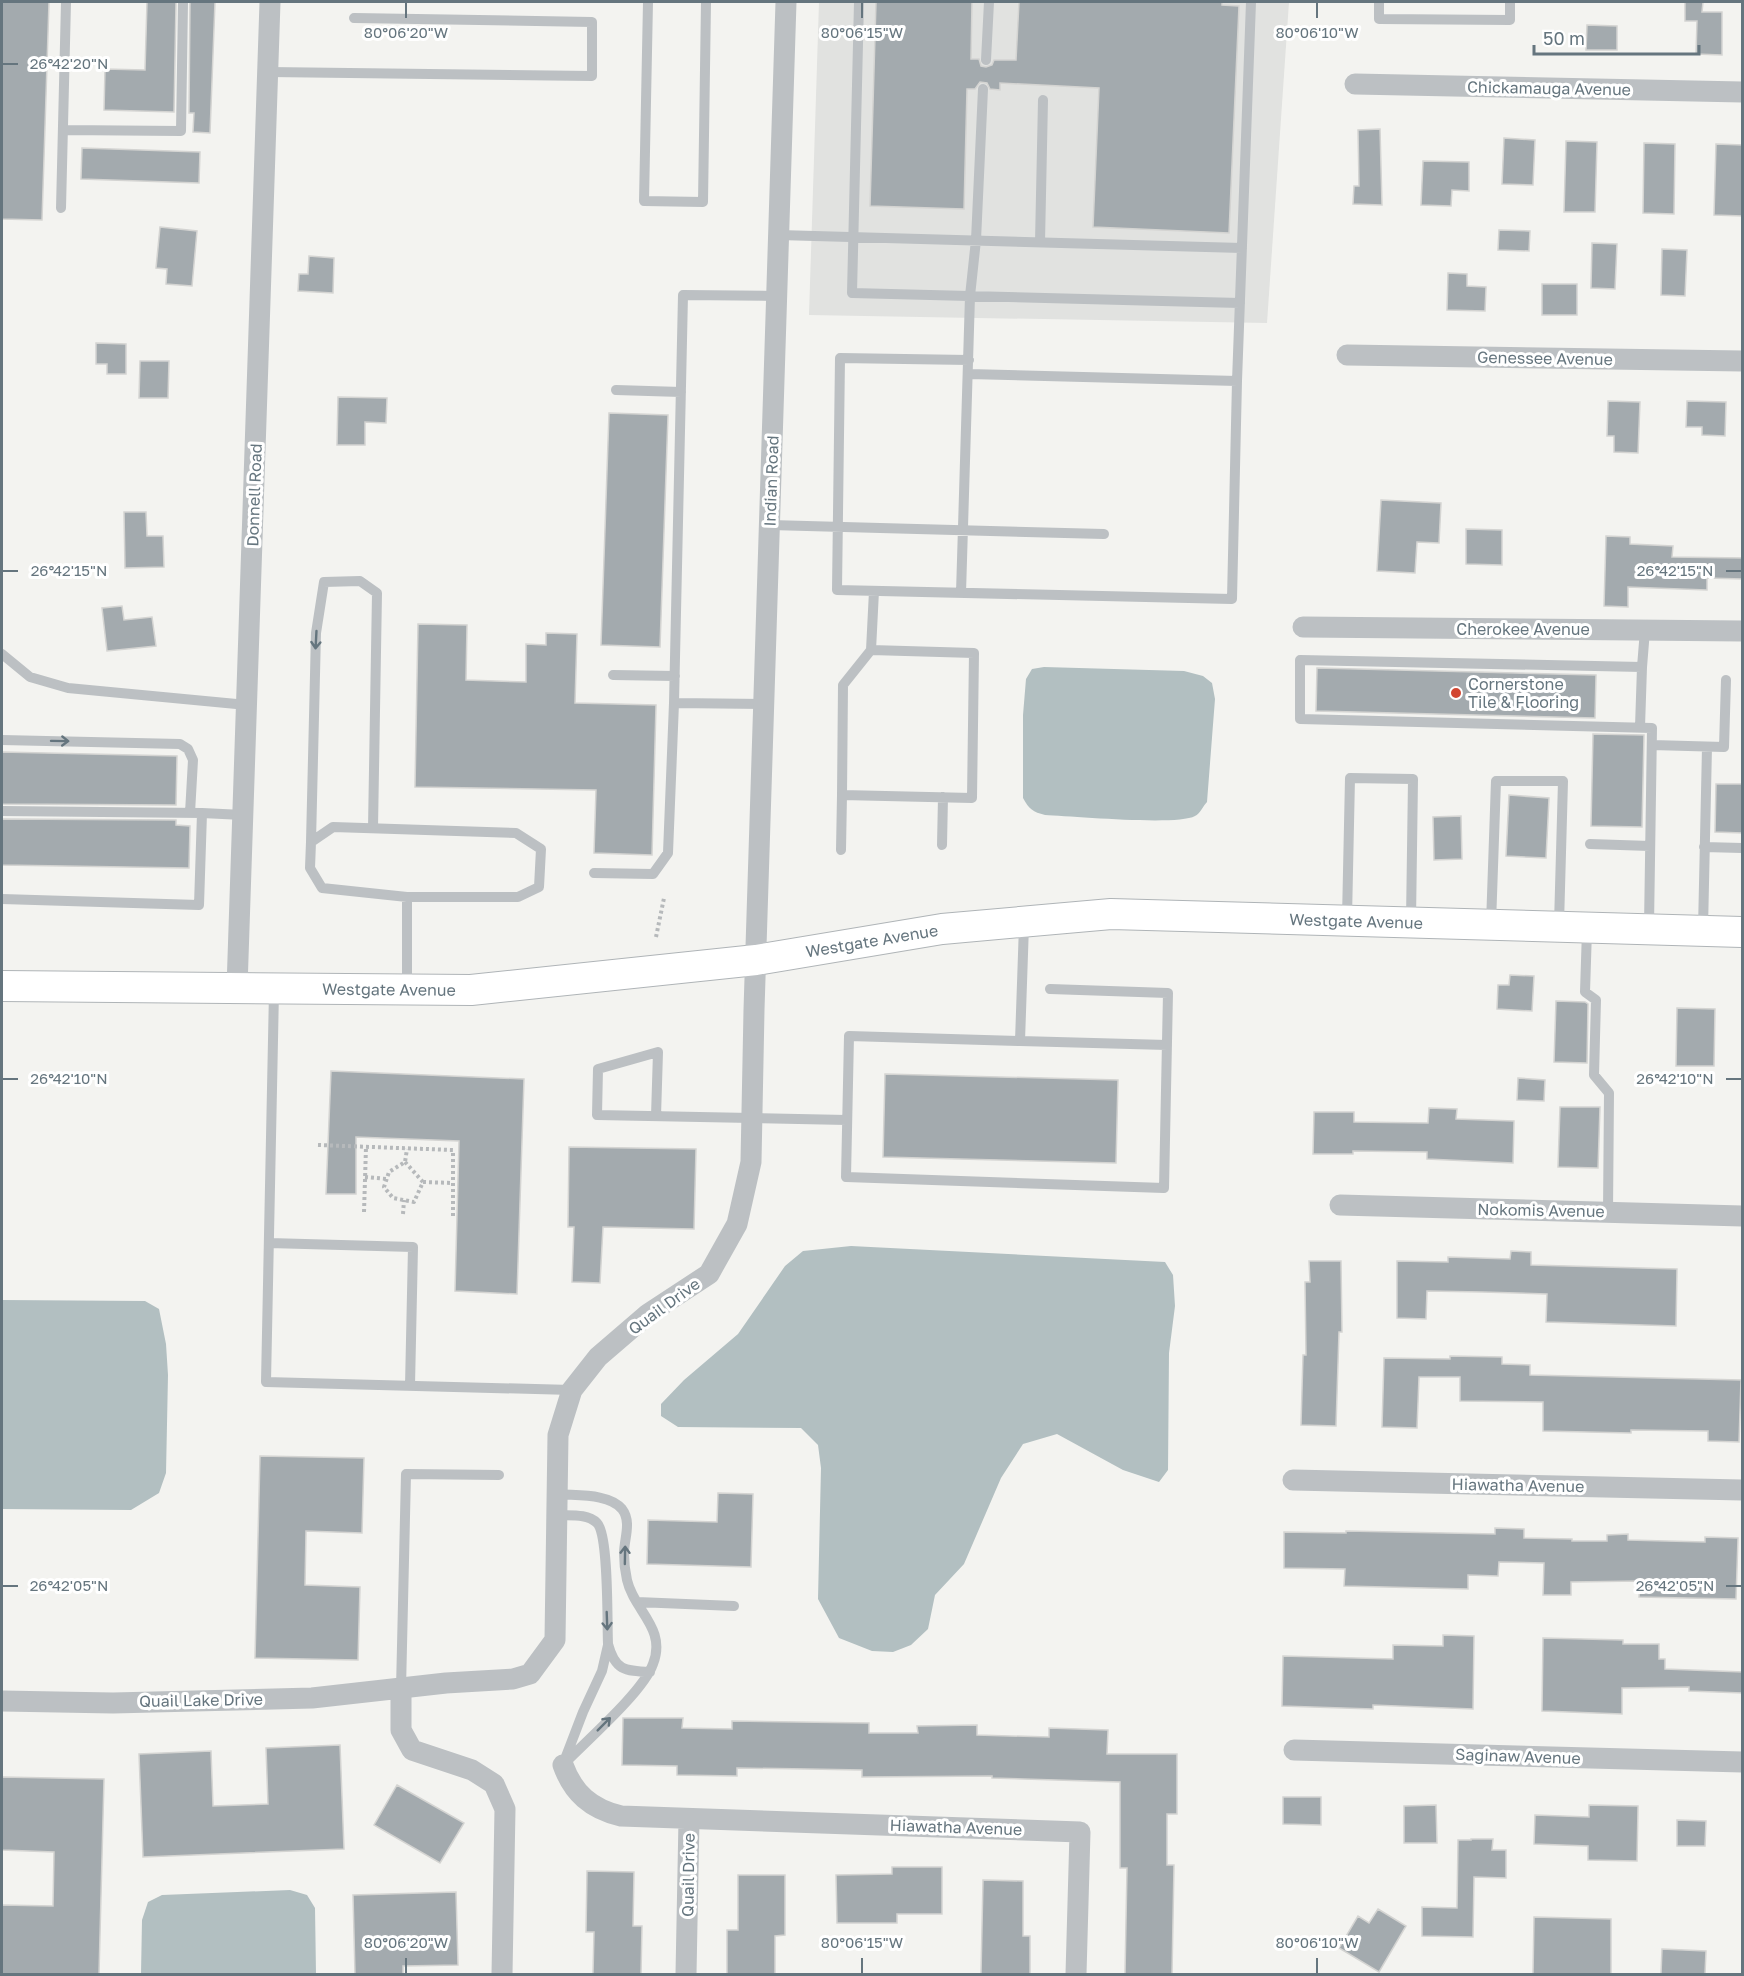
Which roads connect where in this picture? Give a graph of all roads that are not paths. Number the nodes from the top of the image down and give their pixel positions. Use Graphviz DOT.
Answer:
graph roads {
  1 [pos="66,2"];
  2 [pos="183,2"];
  3 [pos="270,2"];
  4 [pos="648,2"];
  5 [pos="706,2"];
  6 [pos="786,2"];
  7 [pos="859,2"];
  8 [pos="988,2"];
  9 [pos="1251,2"];
  10 [pos="1379,2"];
  11 [pos="1510,2"];
  12 [pos="354,18"];
  13 [pos="986,60"];
  14 [pos="268,72"];
  15 [pos="1355,84"];
  16 [pos="983,89"];
  17 [pos="1743,92"];
  18 [pos="1043,100"];
  19 [pos="63,130"];
  20 [pos="61,208"];
  21 [pos="779,235"];
  22 [pos="853,237"];
  23 [pos="976,240"];
  24 [pos="1040,242"];
  25 [pos="1242,248"];
  26 [pos="777,296"];
  27 [pos="970,296"];
  28 [pos="1240,303"];
  29 [pos="1347,355"];
  30 [pos="969,360"];
  31 [pos="1743,361"];
  32 [pos="969,375"];
  33 [pos="1237,381"];
  34 [pos="616,390"];
  35 [pos="681,392"];
  36 [pos="770,525"];
  37 [pos="838,527"];
  38 [pos="963,530"];
  39 [pos="1104,534"];
  40 [pos="874,591"];
  41 [pos="962,593"];
  42 [pos="1303,627"];
  43 [pos="1645,630"];
  44 [pos="1743,631"];
  45 [pos="871,650"];
  46 [pos="2,654"];
  47 [pos="1642,667"];
  48 [pos="613,675"];
  49 [pos="675,676"];
  50 [pos="1726,680"];
  51 [pos="674,703"];
  52 [pos="764,704"];
  53 [pos="247,705"];
  54 [pos="1640,727"];
  55 [pos="2,740"];
  56 [pos="1652,745"];
  57 [pos="1707,747"];
  58 [pos="842,795"];
  59 [pos="943,797"];
  60 [pos="2,811"];
  61 [pos="190,813"];
  62 [pos="202,813"];
  63 [pos="243,815"];
  64 [pos="373,828"];
  65 [pos="311,842"];
  66 [pos="1590,844"];
  67 [pos="942,845"];
  68 [pos="1650,846"];
  69 [pos="1704,847"];
  70 [pos="1743,848"];
  71 [pos="841,850"];
  72 [pos="594,873"];
  73 [pos="407,897"];
  74 [pos="2,899"];
  75 [pos="1347,921"];
  76 [pos="1024,922"];
  77 [pos="1411,923"];
  78 [pos="1491,925"];
  79 [pos="1573,928"];
  80 [pos="1649,929"];
  81 [pos="1703,931"];
  82 [pos="1743,932"];
  83 [pos="756,960"];
  84 [pos="2,986"];
  85 [pos="237,988"];
  86 [pos="274,988"];
  87 [pos="407,989"];
  88 [pos="1050,989"];
  89 [pos="1020,1041"];
  90 [pos="1167,1045"];
  91 [pos="656,1116"];
  92 [pos="752,1117"];
  93 [pos="847,1120"];
  94 [pos="1340,1205"];
  95 [pos="1608,1212"];
  96 [pos="1743,1216"];
  97 [pos="269,1243"];
  98 [pos="410,1386"];
  99 [pos="572,1390"];
  100 [pos="499,1475"];
  101 [pos="1293,1480"];
  102 [pos="1743,1491"];
  103 [pos="557,1494"];
  104 [pos="556,1515"];
  105 [pos="637,1602"];
  106 [pos="734,1606"];
  107 [pos="555,1640"];
  108 [pos="608,1644"];
  109 [pos="650,1672"];
  110 [pos="401,1689"];
  111 [pos="2,1701"];
  112 [pos="1293,1750"];
  113 [pos="1743,1762"];
  114 [pos="562,1765"];
  115 [pos="689,1819"];
  116 [pos="502,1974"];
  117 [pos="686,1974"];
  118 [pos="1076,1974"];
  1 -- 19 [label="lane"];
  2 -- 19 [label="lane"];
  3 -- 14 [label="street, Donnell Road"];
  4 -- 5 [label="lane"];
  6 -- 21 [label="street, Indian Road"];
  7 -- 22 [label="lane"];
  8 -- 13 [label="lane"];
  9 -- 25 [label="lane"];
  10 -- 11 [label="lane"];
  12 -- 14 [label="lane"];
  14 -- 53 [label="street, Donnell Road"];
  15 -- 17 [label="street, Chickamauga Avenue"];
  16 -- 23 [label="lane"];
  18 -- 24 [label="lane"];
  19 -- 20 [label="lane"];
  21 -- 22 [label="lane"];
  21 -- 26 [label="street, Indian Road"];
  22 -- 23 [label="lane"];
  22 -- 27 [label="lane"];
  23 -- 24 [label="lane"];
  23 -- 27 [label="lane"];
  24 -- 25 [label="lane"];
  25 -- 28 [label="lane"];
  26 -- 35 [label="lane"];
  26 -- 36 [label="street, Indian Road"];
  27 -- 28 [label="lane"];
  27 -- 30 [label="lane"];
  28 -- 33 [label="lane"];
  29 -- 31 [label="street, Genessee Avenue"];
  30 -- 32 [label="lane"];
  30 -- 37 [label="lane"];
  32 -- 33 [label="lane"];
  32 -- 38 [label="lane"];
  33 -- 41 [label="lane"];
  34 -- 35 [label="lane"];
  35 -- 49 [label="lane"];
  36 -- 37 [label="lane"];
  36 -- 52 [label="street, Indian Road"];
  37 -- 38 [label="lane"];
  37 -- 40 [label="lane"];
  38 -- 39 [label="lane"];
  38 -- 41 [label="lane"];
  40 -- 41 [label="lane"];
  40 -- 45 [label="lane"];
  42 -- 43 [label="street, Cherokee Avenue"];
  43 -- 44 [label="street, Cherokee Avenue"];
  43 -- 47 [label="lane"];
  45 -- 58 [label="lane"];
  45 -- 59 [label="lane"];
  46 -- 53 [label="lane"];
  47 -- 54 [label="lane"];
  47 -- 54 [label="lane"];
  48 -- 49 [label="lane"];
  49 -- 51 [label="lane"];
  50 -- 57 [label="lane"];
  51 -- 52 [label="lane"];
  51 -- 72 [label="lane"];
  52 -- 83 [label="street, Indian Road"];
  53 -- 63 [label="street, Donnell Road"];
  54 -- 56 [label="lane"];
  55 -- 61 [label="lane, one-way"];
  56 -- 57 [label="lane"];
  56 -- 68 [label="lane"];
  57 -- 69 [label="lane"];
  58 -- 59 [label="lane"];
  58 -- 71 [label="lane"];
  59 -- 67 [label="lane"];
  60 -- 61 [label="lane"];
  61 -- 62 [label="lane"];
  62 -- 63 [label="lane"];
  62 -- 74 [label="lane"];
  63 -- 85 [label="street, Donnell Road"];
  64 -- 65 [label="lane"];
  64 -- 65 [label="lane, one-way"];
  64 -- 73 [label="lane"];
  65 -- 73 [label="lane"];
  66 -- 68 [label="lane"];
  68 -- 80 [label="lane"];
  69 -- 70 [label="lane"];
  69 -- 81 [label="lane"];
  73 -- 87 [label="lane"];
  75 -- 76 [label="street, Westgate Avenue"];
  75 -- 77 [label="street, Westgate Avenue"];
  75 -- 77 [label="lane"];
  76 -- 83 [label="street, Westgate Avenue"];
  76 -- 89 [label="lane"];
  77 -- 78 [label="street, Westgate Avenue"];
  78 -- 79 [label="street, Westgate Avenue"];
  78 -- 79 [label="lane"];
  79 -- 80 [label="street, Westgate Avenue"];
  79 -- 95 [label="lane"];
  80 -- 81 [label="street, Westgate Avenue"];
  81 -- 82 [label="street, Westgate Avenue"];
  83 -- 87 [label="street, Westgate Avenue"];
  83 -- 92 [label="street, Quail Drive"];
  84 -- 85 [label="street, Westgate Avenue"];
  85 -- 86 [label="street, Westgate Avenue"];
  86 -- 87 [label="street, Westgate Avenue"];
  86 -- 97 [label="lane"];
  88 -- 90 [label="lane"];
  89 -- 90 [label="lane"];
  89 -- 93 [label="lane"];
  90 -- 93 [label="lane"];
  91 -- 91 [label="lane"];
  91 -- 92 [label="lane"];
  92 -- 93 [label="lane"];
  92 -- 99 [label="street, Quail Drive"];
  94 -- 95 [label="street, Nokomis Avenue"];
  95 -- 96 [label="street, Nokomis Avenue"];
  97 -- 98 [label="lane"];
  97 -- 98 [label="lane"];
  98 -- 99 [label="lane"];
  99 -- 103 [label="street, Quail Drive"];
  100 -- 110 [label="lane"];
  101 -- 102 [label="street, Hiawatha Avenue"];
  103 -- 104 [label="street, Quail Drive"];
  105 -- 103 [label="lane, one-way"];
  104 -- 107 [label="street, Quail Drive"];
  104 -- 108 [label="lane, one-way"];
  105 -- 106 [label="lane"];
  105 -- 109 [label="lane"];
  107 -- 110 [label="street, Quail Lake Drive"];
  108 -- 109 [label="lane"];
  108 -- 114 [label="lane"];
  114 -- 109 [label="lane, one-way"];
  110 -- 111 [label="street, Quail Lake Drive"];
  110 -- 116 [label="street"];
  112 -- 113 [label="street, Saginaw Avenue"];
  114 -- 115 [label="street, Quail Drive"];
  115 -- 117 [label="street, Quail Drive"];
  115 -- 118 [label="street, Hiawatha Avenue"];
}
